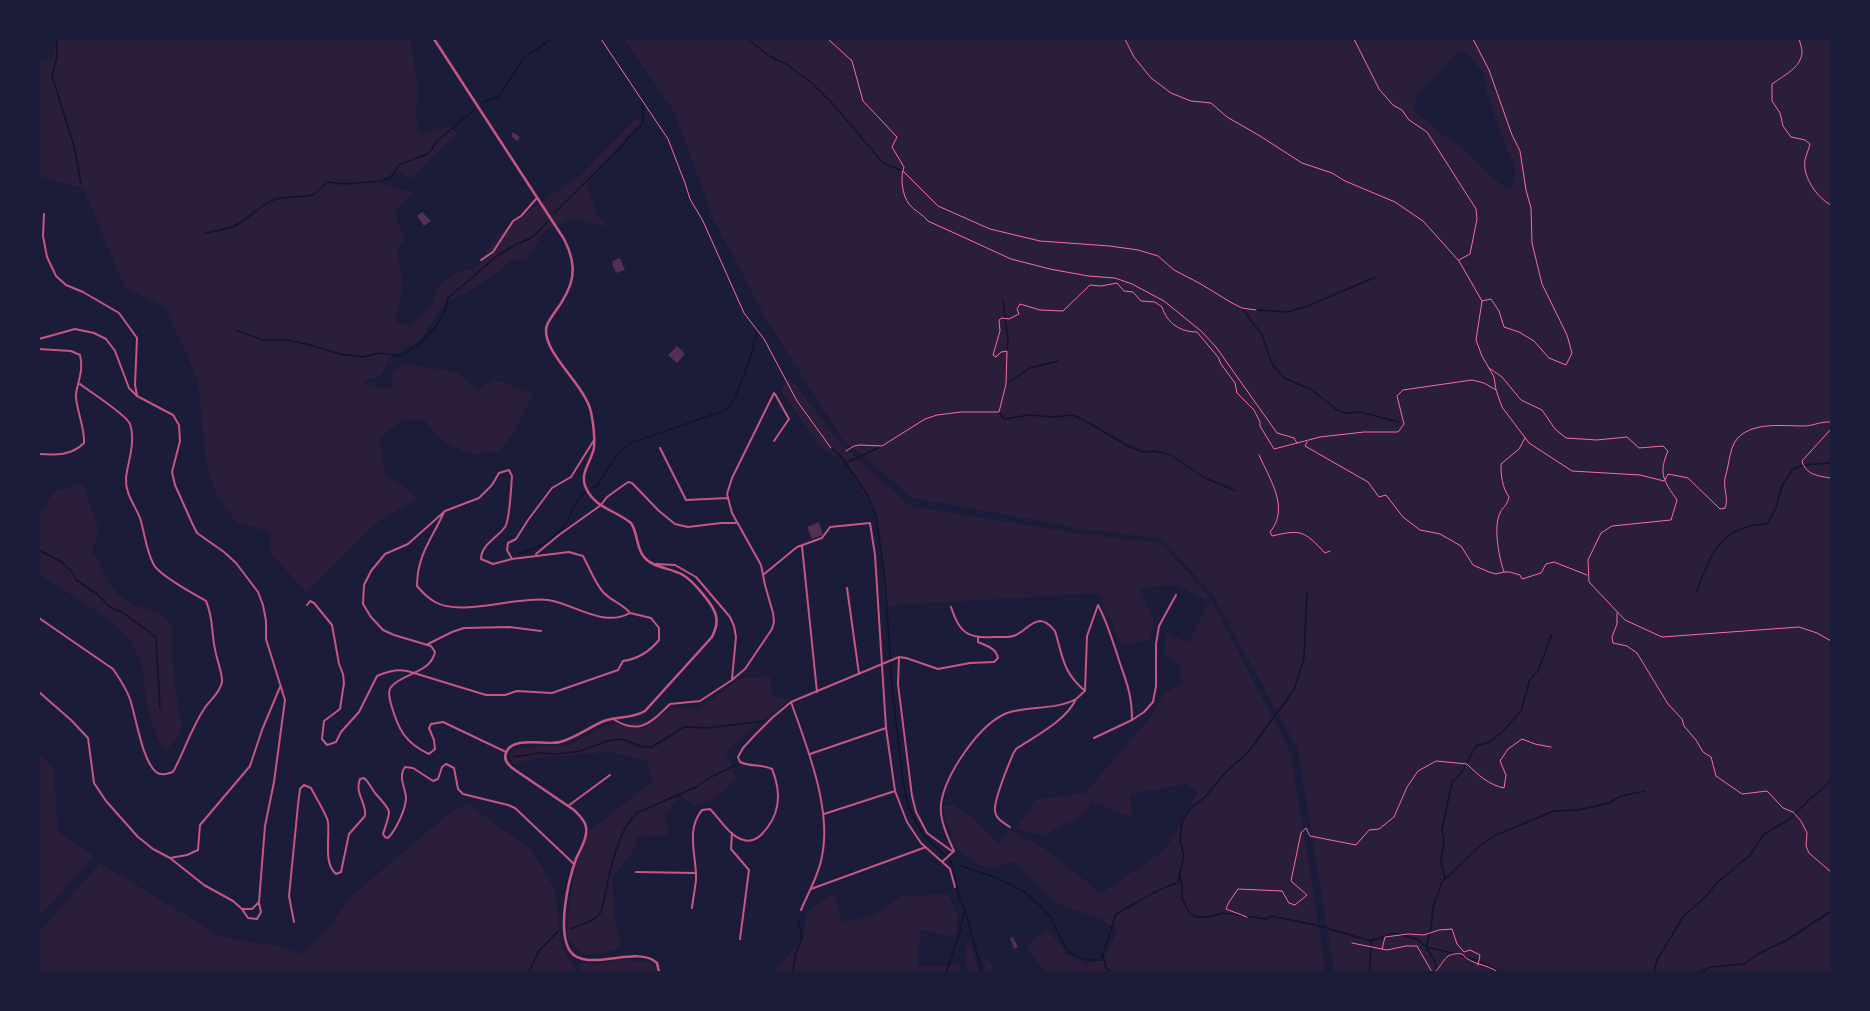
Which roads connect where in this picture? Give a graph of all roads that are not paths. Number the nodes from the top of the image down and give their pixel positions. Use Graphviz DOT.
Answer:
graph roads {
  1 [pos="434,39"];
  2 [pos="537,198"];
  3 [pos="44,214"];
  4 [pos="481,260"];
  5 [pos="39,339"];
  6 [pos="39,349"];
  7 [pos="80,384"];
  8 [pos="137,396"];
  9 [pos="594,440"];
  10 [pos="774,441"];
  11 [pos="660,448"];
  12 [pos="39,454"];
  13 [pos="728,498"];
  14 [pos="601,506"];
  15 [pos="445,511"];
  16 [pos="737,523"];
  17 [pos="802,546"];
  18 [pos="535,555"];
  19 [pos="512,559"];
  20 [pos="655,564"];
  21 [pos="763,575"];
  22 [pos="847,588"];
  23 [pos="1176,595"];
  24 [pos="307,605"];
  25 [pos="951,607"];
  26 [pos="630,613"];
  27 [pos="39,618"];
  28 [pos="541,631"];
  29 [pos="978,637"];
  30 [pos="427,645"];
  31 [pos="900,657"];
  32 [pos="882,665"];
  33 [pos="414,673"];
  34 [pos="859,674"];
  35 [pos="732,680"];
  36 [pos="280,686"];
  37 [pos="1085,690"];
  38 [pos="39,692"];
  39 [pos="817,692"];
  40 [pos="1077,699"];
  41 [pos="791,702"];
  42 [pos="613,719"];
  43 [pos="1132,720"];
  44 [pos="886,728"];
  45 [pos="1094,738"];
  46 [pos="506,752"];
  47 [pos="810,754"];
  48 [pos="610,775"];
  49 [pos="895,791"];
  50 [pos="568,806"];
  51 [pos="823,814"];
  52 [pos="1010,827"];
  53 [pos="732,833"];
  54 [pos="926,847"];
  55 [pos="953,852"];
  56 [pos="170,858"];
  57 [pos="942,862"];
  58 [pos="574,864"];
  59 [pos="636,872"];
  60 [pos="696,873"];
  61 [pos="955,887"];
  62 [pos="810,889"];
  63 [pos="259,902"];
  64 [pos="692,908"];
  65 [pos="242,909"];
  66 [pos="801,910"];
  67 [pos="294,922"];
  68 [pos="740,939"];
  69 [pos="659,972"];
  1 -- 2 [label="street"];
  2 -- 4 [label="street"];
  2 -- 9 [label="street"];
  3 -- 8 [label="street"];
  5 -- 8 [label="street"];
  6 -- 7 [label="street"];
  7 -- 12 [label="street"];
  7 -- 27 [label="street"];
  8 -- 36 [label="street"];
  9 -- 14 [label="street"];
  9 -- 19 [label="street"];
  10 -- 13 [label="street"];
  11 -- 13 [label="street"];
  13 -- 16 [label="street"];
  14 -- 16 [label="street"];
  14 -- 18 [label="street"];
  14 -- 20 [label="street"];
  15 -- 19 [label="street"];
  15 -- 26 [label="street"];
  15 -- 30 [label="street"];
  16 -- 21 [label="street"];
  17 -- 21 [label="street"];
  17 -- 32 [label="street"];
  17 -- 39 [label="street"];
  18 -- 19 [label="street"];
  18 -- 26 [label="street"];
  20 -- 35 [label="street"];
  20 -- 42 [label="street"];
  21 -- 35 [label="street"];
  22 -- 34 [label="street"];
  23 -- 43 [label="street"];
  24 -- 33 [label="street"];
  25 -- 29 [label="street"];
  26 -- 33 [label="street"];
  28 -- 30 [label="street"];
  29 -- 31 [label="street"];
  29 -- 37 [label="street"];
  30 -- 33 [label="street"];
  31 -- 32 [label="street"];
  31 -- 55 [label="street"];
  32 -- 34 [label="street"];
  32 -- 44 [label="street"];
  33 -- 46 [label="street"];
  34 -- 39 [label="street"];
  35 -- 42 [label="street"];
  36 -- 56 [label="street"];
  36 -- 63 [label="street"];
  37 -- 40 [label="street"];
  37 -- 43 [label="street"];
  38 -- 56 [label="street"];
  39 -- 41 [label="street"];
  40 -- 52 [label="street"];
  40 -- 55 [label="street"];
  41 -- 47 [label="street"];
  41 -- 53 [label="street"];
  42 -- 46 [label="street"];
  43 -- 45 [label="street"];
  44 -- 47 [label="street"];
  44 -- 49 [label="street"];
  46 -- 50 [label="street"];
  47 -- 51 [label="street"];
  48 -- 50 [label="street"];
  49 -- 51 [label="street"];
  49 -- 54 [label="street"];
  50 -- 58 [label="street"];
  51 -- 62 [label="street"];
  53 -- 60 [label="street"];
  53 -- 68 [label="street"];
  54 -- 57 [label="street"];
  54 -- 62 [label="street"];
  55 -- 57 [label="street"];
  56 -- 65 [label="street"];
  57 -- 61 [label="street"];
  58 -- 67 [label="street"];
  58 -- 69 [label="street"];
  59 -- 60 [label="street"];
  60 -- 64 [label="street"];
  62 -- 66 [label="street"];
  63 -- 65 [label="street"];
  63 -- 65 [label="street"];
}
